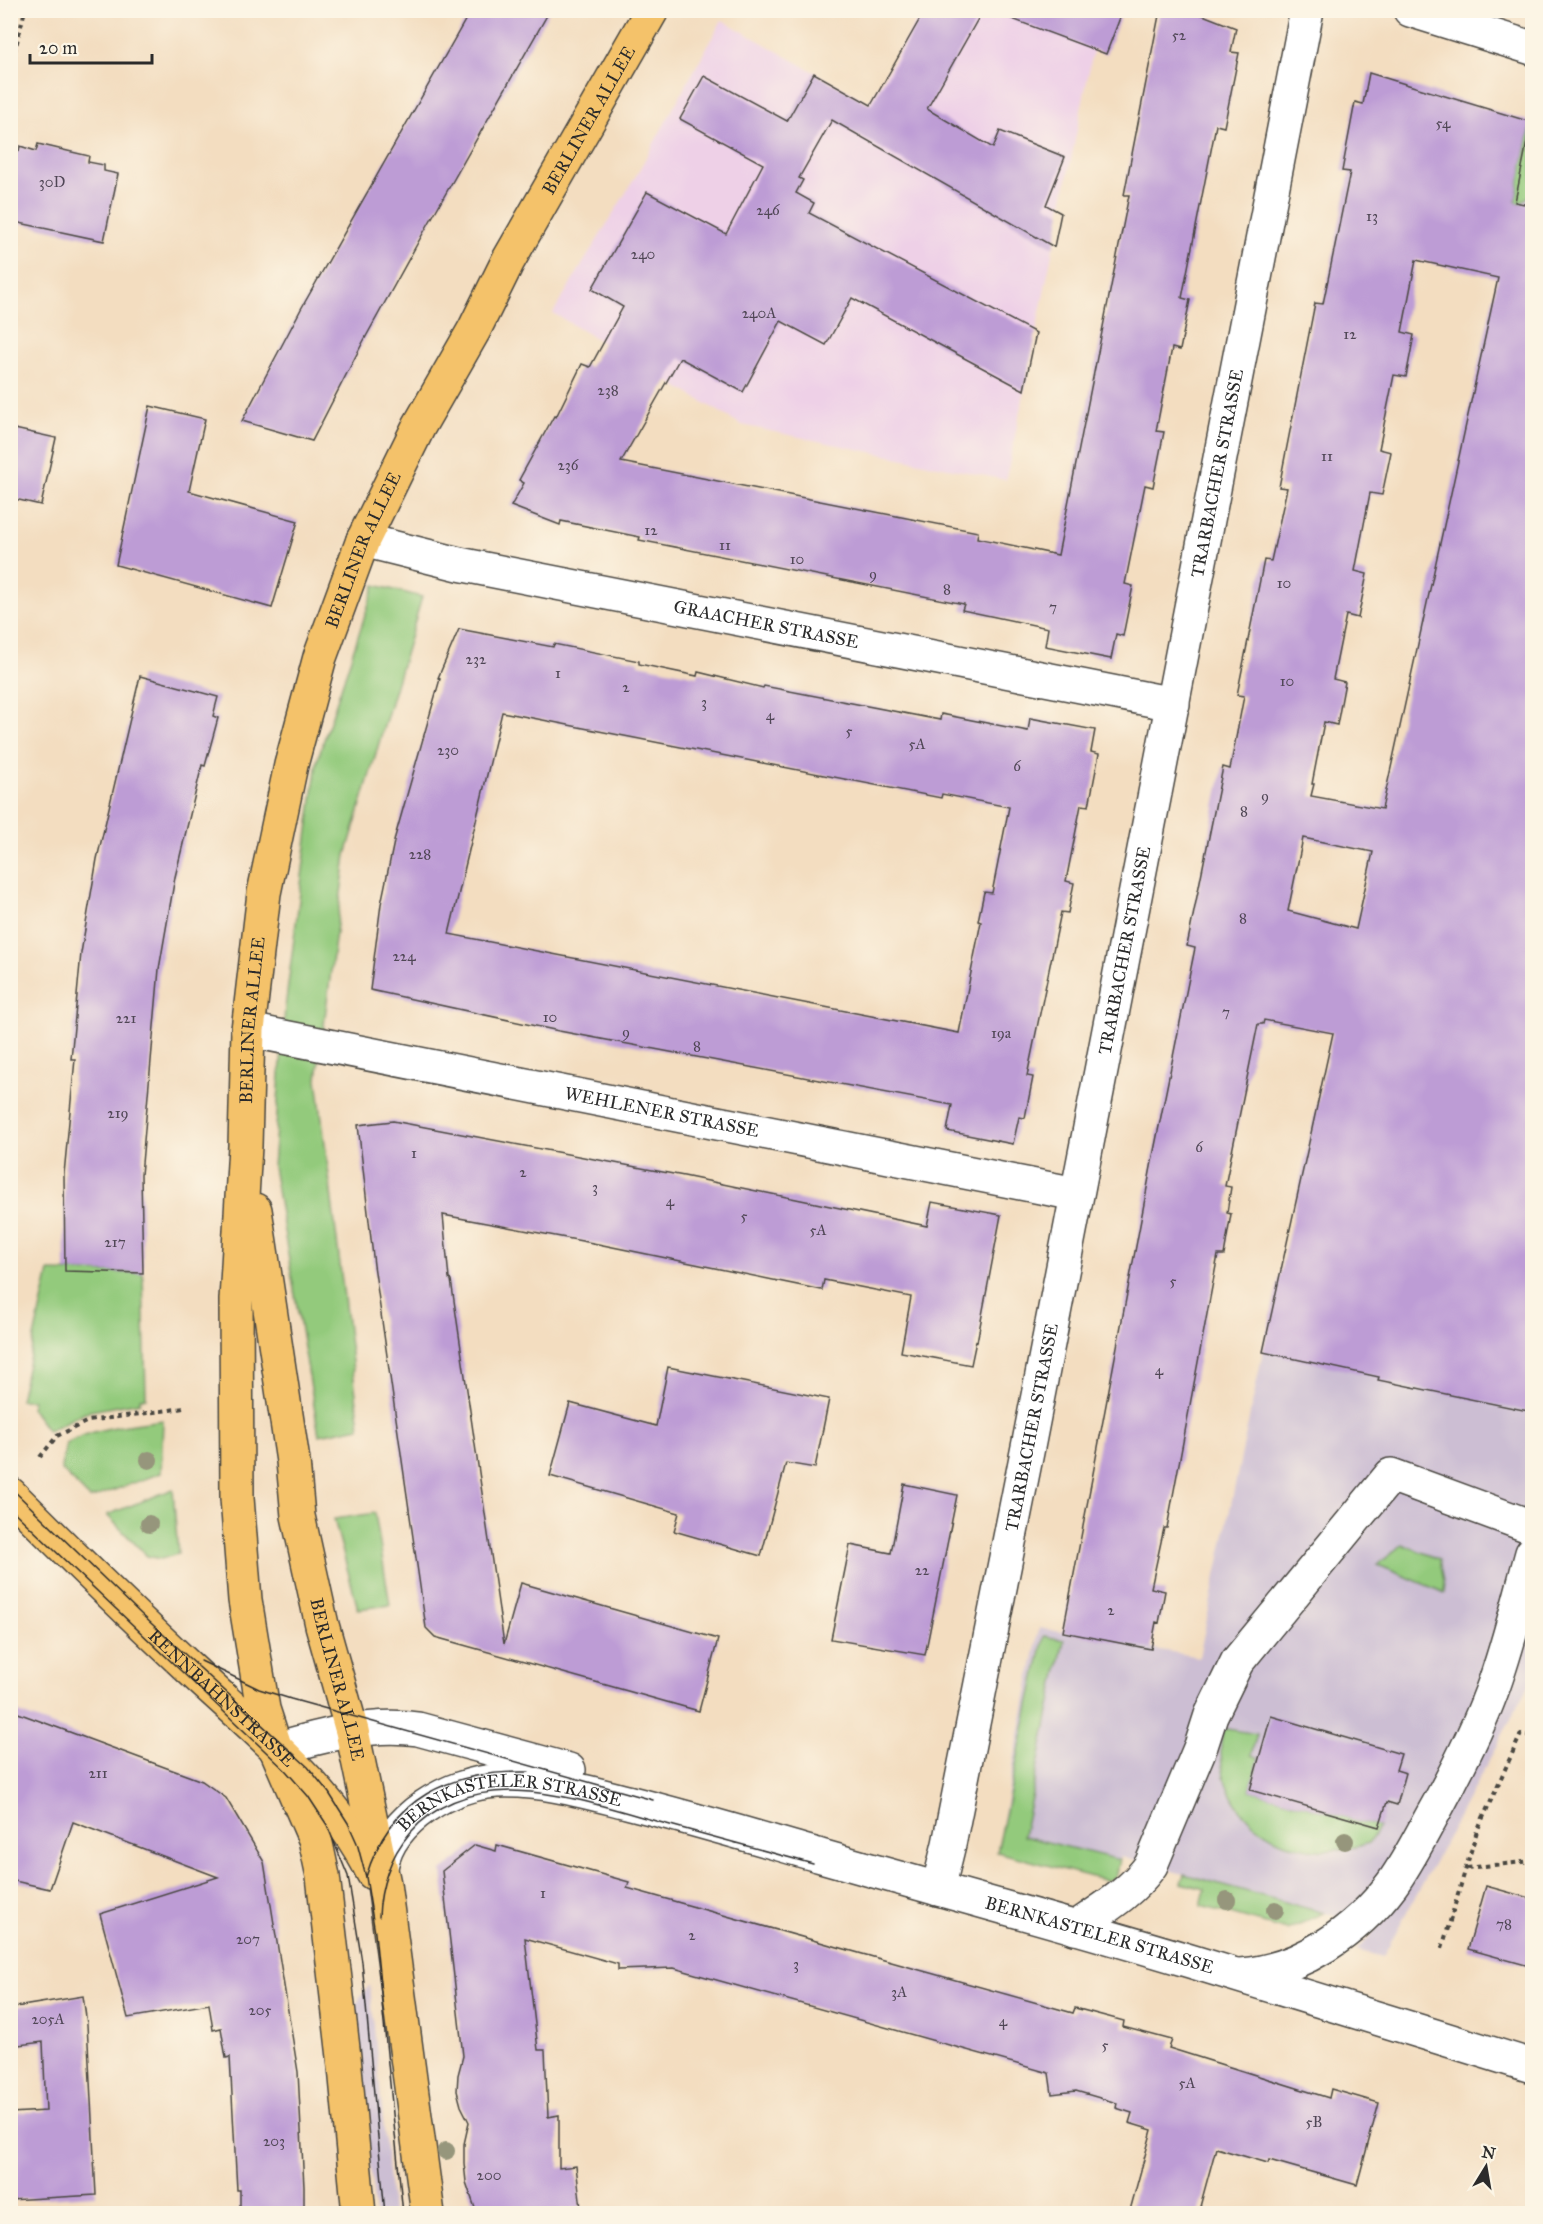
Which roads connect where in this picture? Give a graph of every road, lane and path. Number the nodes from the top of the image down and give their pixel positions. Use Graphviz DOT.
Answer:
graph roads {
  1 [pos="25,10"];
  2 [pos="652,10"];
  3 [pos="1307,10"];
  4 [pos="1410,10"];
  5 [pos="1533,48"];
  6 [pos="10,70"];
  7 [pos="363,540"];
  8 [pos="1173,704"];
  9 [pos="248,1030"];
  10 [pos="245,1146"];
  11 [pos="1076,1194"];
  12 [pos="184,1408"];
  13 [pos="40,1457"];
  14 [pos="10,1494"];
  15 [pos="1533,1527"];
  16 [pos="1533,1553"];
  17 [pos="352,1731"];
  18 [pos="1533,1736"];
  19 [pos="276,1749"];
  20 [pos="664,1812"];
  21 [pos="1533,1861"];
  22 [pos="381,1867"];
  23 [pos="1467,1868"];
  24 [pos="938,1889"];
  25 [pos="1075,1928"];
  26 [pos="390,1932"];
  27 [pos="1442,1948"];
  28 [pos="1232,1974"];
  29 [pos="1533,2066"];
  30 [pos="359,2214"];
  31 [pos="428,2214"];
  1 -- 6 [label="path"];
  2 -- 7 [label="main road, BERLINER ALLEE"];
  3 -- 8 [label="street, TRARBACHER STRASSE"];
  4 -- 5 [label="street"];
  7 -- 8 [label="street, GRAACHER STRASSE"];
  7 -- 9 [label="main road, BERLINER ALLEE"];
  8 -- 11 [label="street, TRARBACHER STRASSE"];
  9 -- 10 [label="main road, BERLINER ALLEE"];
  9 -- 11 [label="street, WEHLENER STRASSE"];
  10 -- 17 [label="main road, BERLINER ALLEE"];
  10 -- 19 [label="main road, BERLINER ALLEE"];
  11 -- 24 [label="street, TRARBACHER STRASSE"];
  12 -- 13 [label="path"];
  14 -- 19 [label="main road, RENNBAHNSTRASSE"];
  15 -- 25 [label="street"];
  16 -- 28 [label="street"];
  17 -- 19 [label="street, BERNKASTELER STRASSE"];
  17 -- 20 [label="street, BERNKASTELER STRASSE"];
  17 -- 22 [label="main road, BERLINER ALLEE"];
  18 -- 23 [label="path"];
  19 -- 26 [label="main road, RENNBAHNSTRASSE"];
  19 -- 30 [label="main road, BERLINER ALLEE"];
  20 -- 22 [label="street, BERNKASTELER STRASSE"];
  20 -- 24 [label="street, BERNKASTELER STRASSE"];
  21 -- 23 [label="path"];
  22 -- 26 [label="main road, BERLINER ALLEE"];
  23 -- 27 [label="path"];
  24 -- 25 [label="street, BERNKASTELER STRASSE"];
  25 -- 28 [label="street, BERNKASTELER STRASSE"];
  26 -- 31 [label="main road, BERLINER ALLEE"];
  28 -- 29 [label="street, BERNKASTELER STRASSE"];
}
